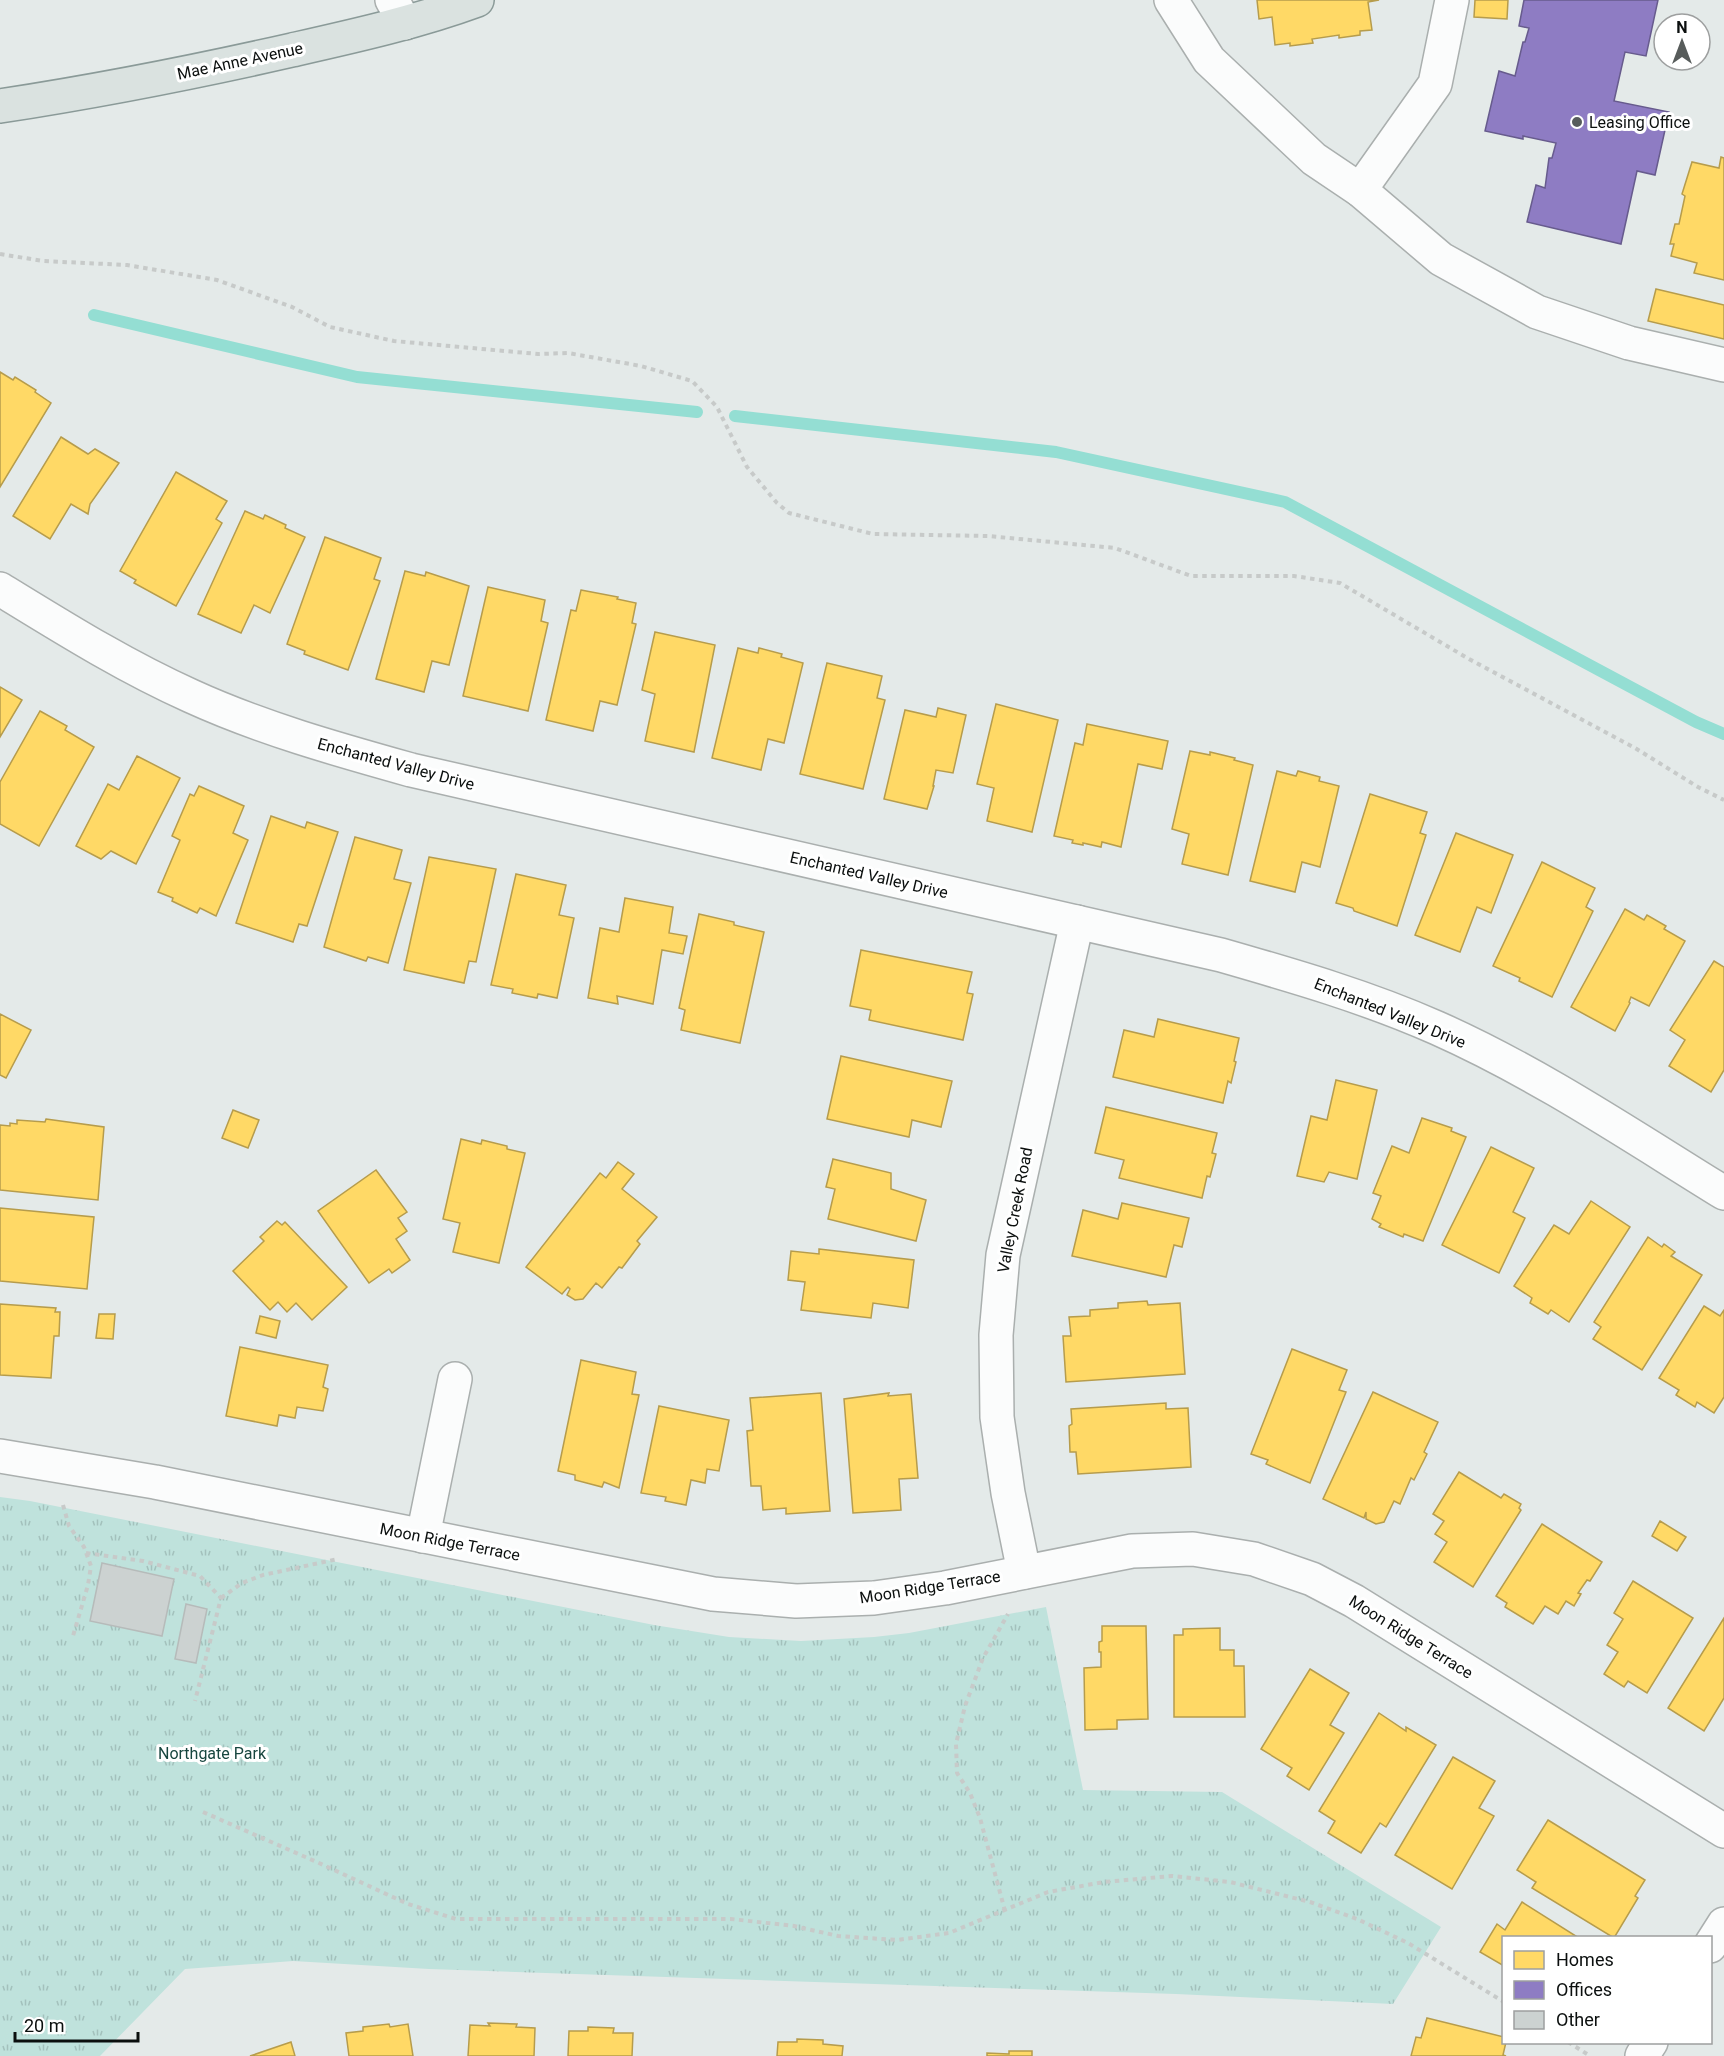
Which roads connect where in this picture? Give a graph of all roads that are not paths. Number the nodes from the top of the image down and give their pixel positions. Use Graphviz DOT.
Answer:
graph roads {
  1 [pos="477,0"];
  2 [pos="1171,0"];
  3 [pos="1452,0"];
  4 [pos="398,11"];
  5 [pos="0,106"];
  6 [pos="1360,190"];
  7 [pos="1724,365"];
  8 [pos="0,589"];
  9 [pos="1077,922"];
  10 [pos="1724,1193"];
  11 [pos="455,1379"];
  12 [pos="0,1456"];
  13 [pos="423,1536"];
  14 [pos="1024,1572"];
  15 [pos="1724,1831"];
  16 [pos="1724,1924"];
  17 [pos="1712,1943"];
  1 -- 4 [label="main road, Mae Anne Avenue"];
  2 -- 6 [label="street"];
  3 -- 6 [label="street"];
  4 -- 5 [label="main road, Mae Anne Avenue"];
  6 -- 7 [label="street"];
  8 -- 9 [label="street, Enchanted Valley Drive"];
  9 -- 10 [label="street, Enchanted Valley Drive"];
  9 -- 14 [label="street, Valley Creek Road"];
  11 -- 13 [label="street"];
  12 -- 13 [label="street, Moon Ridge Terrace"];
  13 -- 14 [label="street, Moon Ridge Terrace"];
  14 -- 15 [label="street, Moon Ridge Terrace"];
  16 -- 17 [label="street"];
}
